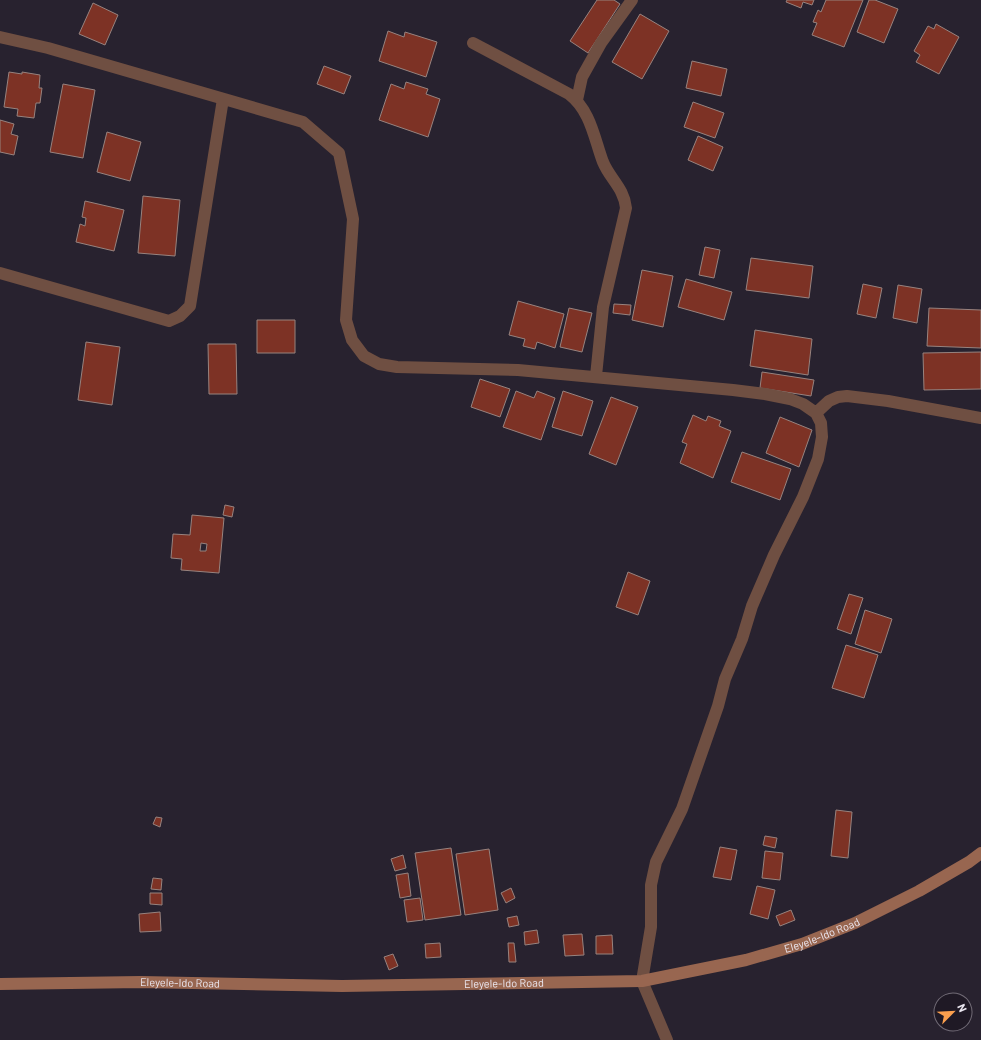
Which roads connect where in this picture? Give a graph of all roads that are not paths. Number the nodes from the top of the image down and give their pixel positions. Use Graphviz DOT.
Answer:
graph roads {
  1 [pos="632,0"];
  2 [pos="0,36"];
  3 [pos="473,43"];
  4 [pos="223,99"];
  5 [pos="577,100"];
  6 [pos="0,273"];
  7 [pos="596,376"];
  8 [pos="816,413"];
  9 [pos="981,418"];
  10 [pos="981,853"];
  11 [pos="642,981"];
  12 [pos="0,984"];
  13 [pos="667,1040"];
  1 -- 5 [label="street"];
  2 -- 4 [label="street"];
  3 -- 5 [label="street"];
  4 -- 6 [label="street"];
  4 -- 7 [label="street"];
  5 -- 7 [label="street"];
  7 -- 8 [label="street"];
  8 -- 9 [label="street"];
  8 -- 11 [label="street"];
  10 -- 11 [label="main road, Eleyele-Ido Road"];
  11 -- 12 [label="main road, Eleyele-Ido Road"];
  11 -- 13 [label="street"];
}
